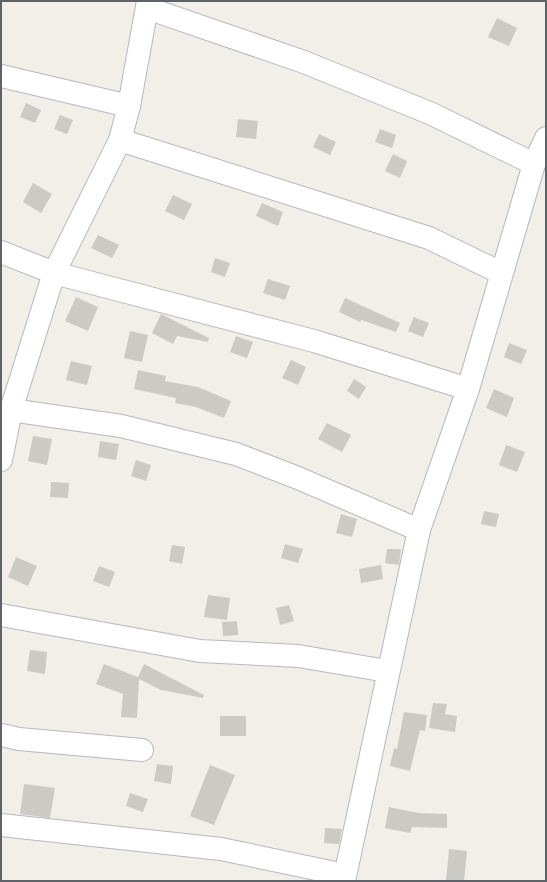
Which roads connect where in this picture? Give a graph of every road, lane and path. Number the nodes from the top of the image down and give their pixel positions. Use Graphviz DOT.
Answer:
graph roads {
  1 [pos="147,5"];
  2 [pos="1,76"];
  3 [pos="129,106"];
  4 [pos="546,138"];
  5 [pos="120,140"];
  6 [pos="534,164"];
  7 [pos="1,252"];
  8 [pos="54,273"];
  9 [pos="501,273"];
  10 [pos="468,389"];
  11 [pos="6,420"];
  12 [pos="1,460"];
  13 [pos="419,530"];
  14 [pos="1,615"];
  15 [pos="387,670"];
  16 [pos="1,735"];
  17 [pos="142,750"];
  18 [pos="1,825"];
  19 [pos="344,878"];
  1 -- 3 [label="street"];
  1 -- 6 [label="street"];
  2 -- 3 [label="street"];
  3 -- 5 [label="street"];
  4 -- 6 [label="street"];
  5 -- 8 [label="street"];
  5 -- 9 [label="street"];
  6 -- 9 [label="street"];
  7 -- 8 [label="street"];
  8 -- 10 [label="street"];
  8 -- 11 [label="street"];
  9 -- 10 [label="street"];
  10 -- 13 [label="street"];
  11 -- 12 [label="street"];
  11 -- 13 [label="street"];
  13 -- 15 [label="street"];
  14 -- 15 [label="street"];
  15 -- 19 [label="street"];
  16 -- 17 [label="street"];
  18 -- 19 [label="street"];
}
